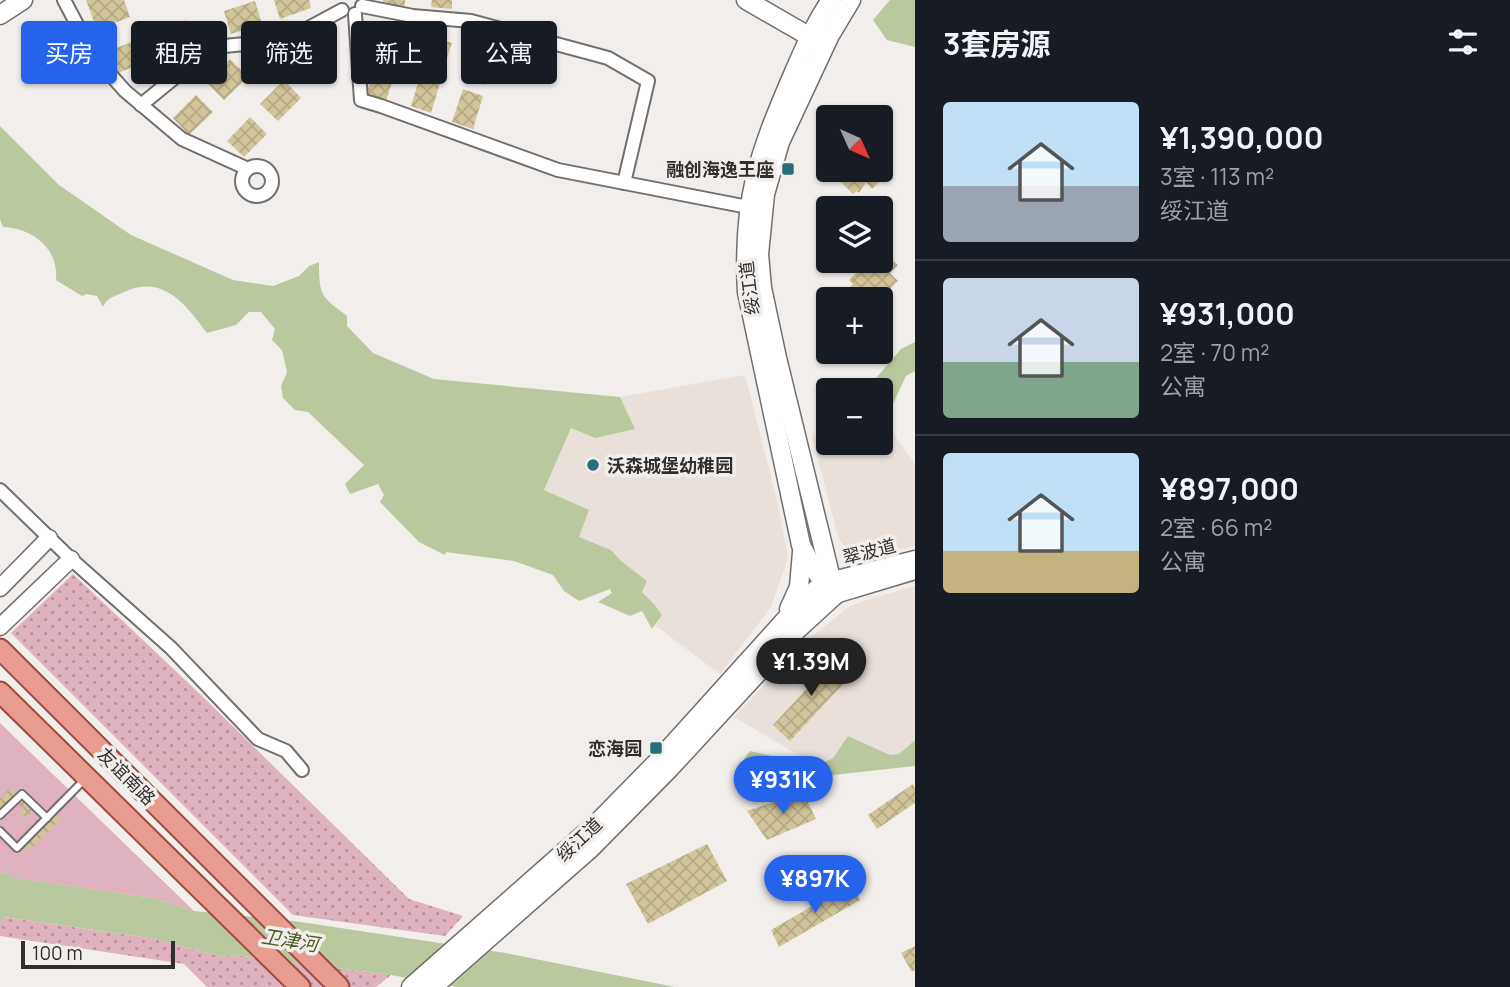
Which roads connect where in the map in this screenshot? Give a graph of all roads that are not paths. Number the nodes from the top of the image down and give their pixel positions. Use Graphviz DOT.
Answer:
graph roads {
  1 [pos="12,0"];
  2 [pos="23,0"];
  3 [pos="64,0"];
  4 [pos="746,0"];
  5 [pos="766,0"];
  6 [pos="831,0"];
  7 [pos="850,0"];
  8 [pos="341,5"];
  9 [pos="359,7"];
  10 [pos="0,8"];
  11 [pos="0,15"];
  12 [pos="819,36"];
  13 [pos="141,105"];
  14 [pos="247,169"];
  15 [pos="624,183"];
  16 [pos="748,208"];
  17 [pos="0,490"];
  18 [pos="49,538"];
  19 [pos="801,545"];
  20 [pos="71,559"];
  21 [pos="915,559"];
  22 [pos="915,571"];
  23 [pos="830,586"];
  24 [pos="0,588"];
  25 [pos="780,626"];
  26 [pos="0,627"];
  27 [pos="0,649"];
  28 [pos="0,692"];
  29 [pos="302,770"];
  30 [pos="87,777"];
  31 [pos="0,816"];
  32 [pos="47,818"];
  33 [pos="0,831"];
  34 [pos="300,987"];
  35 [pos="339,987"];
  36 [pos="411,987"];
  37 [pos="433,987"];
  1 -- 10 [label="main road"];
  2 -- 11 [label="main road"];
  3 -- 13 [label="street"];
  4 -- 12 [label="main road"];
  5 -- 12 [label="main road"];
  6 -- 12 [label="main road, 绥江道"];
  7 -- 12 [label="main road, 绥江道"];
  8 -- 9 [label="street"];
  8 -- 13 [label="street"];
  9 -- 15 [label="street"];
  9 -- 15 [label="street"];
  12 -- 16 [label="main road, 绥江道"];
  12 -- 23 [label="main road, 绥江道"];
  13 -- 14 [label="street"];
  15 -- 16 [label="street"];
  16 -- 19 [label="main road, 绥江道"];
  17 -- 18 [label="street"];
  18 -- 20 [label="street"];
  18 -- 24 [label="street"];
  19 -- 23 [label="main road, 绥江道"];
  19 -- 25 [label="main road"];
  20 -- 26 [label="street"];
  20 -- 29 [label="street"];
  21 -- 23 [label="street, 翠波道"];
  22 -- 23 [label="street, 翠波道"];
  23 -- 25 [label="main road, 绥江道"];
  23 -- 37 [label="main road, 绥江道"];
  25 -- 36 [label="main road, 绥江道"];
  27 -- 35 [label="main road, 友谊南路"];
  28 -- 30 [label="main road, 友谊南路"];
  30 -- 32 [label="lane"];
  30 -- 34 [label="main road, 友谊南路"];
  31 -- 32 [label="lane"];
  32 -- 33 [label="lane"];
}
